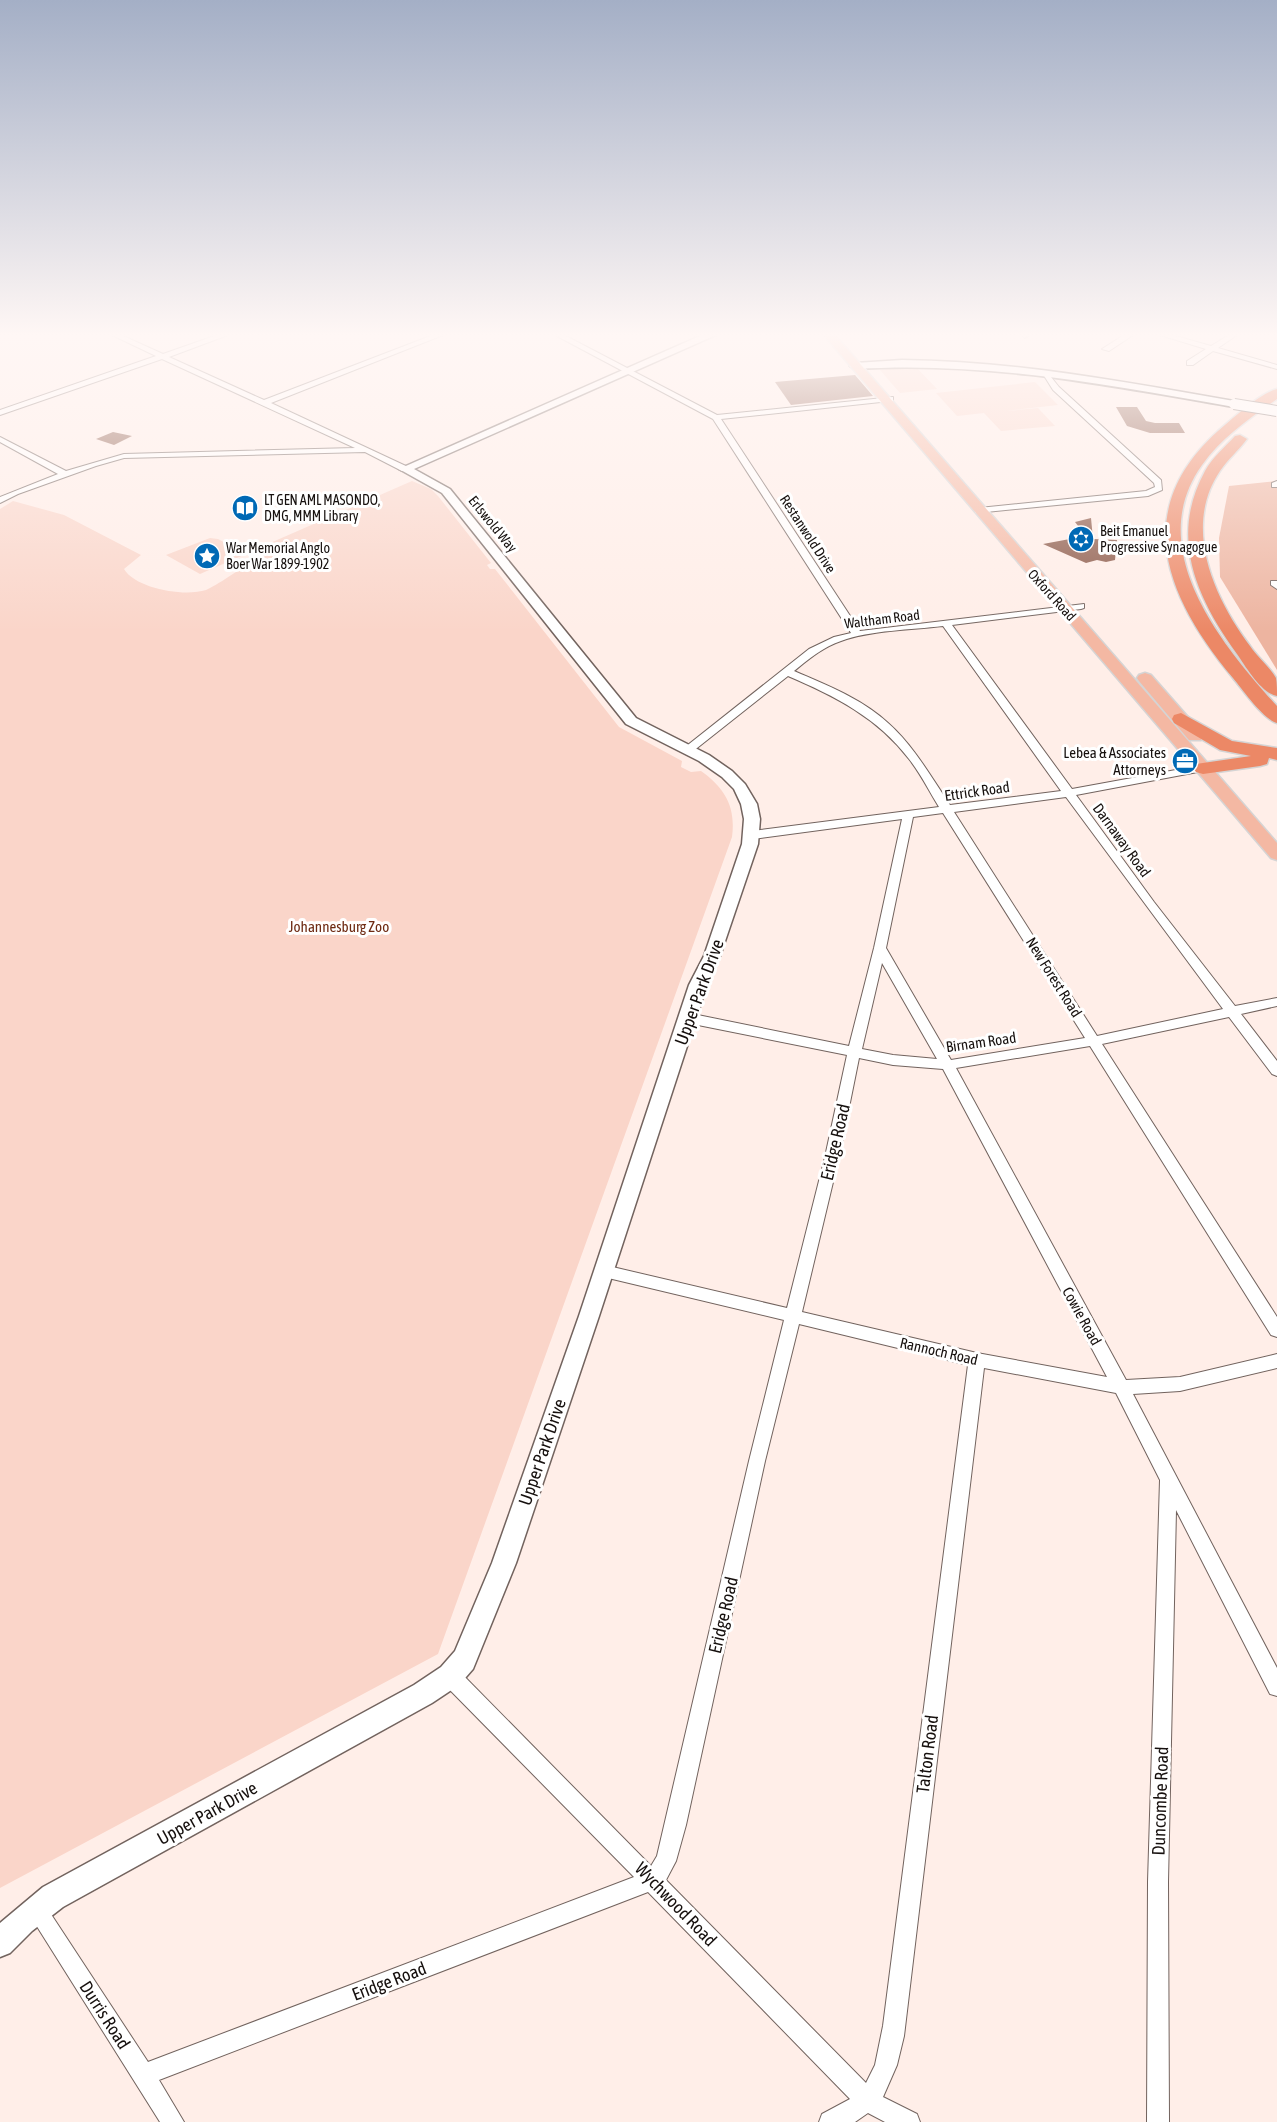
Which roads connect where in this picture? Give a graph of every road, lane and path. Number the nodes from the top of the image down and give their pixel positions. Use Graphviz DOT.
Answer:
graph roads {
  1 [pos="332,434"];
  2 [pos="485,434"];
  3 [pos="727,434"];
  4 [pos="917,434"];
  5 [pos="1106,434"];
  6 [pos="1225,434"];
  7 [pos="1247,434"];
  8 [pos="0,439"];
  9 [pos="366,450"];
  10 [pos="405,469"];
  11 [pos="65,474"];
  12 [pos="0,500"];
  13 [pos="983,511"];
  14 [pos="1081,606"];
  15 [pos="1065,608"];
  16 [pos="946,624"];
  17 [pos="857,634"];
  18 [pos="786,671"];
  19 [pos="1277,691"];
  20 [pos="1277,717"];
  21 [pos="1181,719"];
  22 [pos="688,750"];
  23 [pos="1277,756"];
  24 [pos="1211,767"];
  25 [pos="1070,794"];
  26 [pos="948,810"];
  27 [pos="908,816"];
  28 [pos="1277,831"];
  29 [pos="753,835"];
  30 [pos="1277,854"];
  31 [pos="880,948"];
  32 [pos="1277,1002"];
  33 [pos="1231,1011"];
  34 [pos="688,1018"];
  35 [pos="1094,1041"];
  36 [pos="854,1052"];
  37 [pos="947,1065"];
  38 [pos="1277,1071"];
  39 [pos="604,1271"];
  40 [pos="794,1315"];
  41 [pos="1277,1329"];
  42 [pos="977,1360"];
  43 [pos="1277,1361"];
  44 [pos="1120,1387"];
  45 [pos="1168,1480"];
  46 [pos="450,1676"];
  47 [pos="1277,1687"];
  48 [pos="654,1880"];
  49 [pos="36,1909"];
  50 [pos="0,1943"];
  51 [pos="144,2075"];
  52 [pos="868,2101"];
  53 [pos="173,2122"];
  54 [pos="830,2122"];
  55 [pos="909,2122"];
  56 [pos="1158,2122"];
  1 -- 9 [label="street"];
  2 -- 10 [label="main road"];
  3 -- 17 [label="street, Restanwold Drive"];
  4 -- 13 [label="main road, Oxford Road"];
  5 -- 13 [label="street"];
  6 -- 20 [label="highway"];
  7 -- 19 [label="highway"];
  8 -- 11 [label="street"];
  9 -- 10 [label="street, Erlswold Way"];
  9 -- 11 [label="street, Erlswold Way"];
  10 -- 22 [label="main road, Erlswold Way"];
  11 -- 12 [label="street, Erlswold Way"];
  13 -- 14 [label="main road, Oxford Road"];
  13 -- 15 [label="main road, Oxford Road"];
  14 -- 15 [label="street, Waltham Road"];
  14 -- 21 [label="main road, Oxford Road"];
  15 -- 16 [label="street, Waltham Road"];
  15 -- 24 [label="main road, Oxford Road"];
  16 -- 17 [label="street, Waltham Road"];
  16 -- 25 [label="street, Darnaway Road"];
  17 -- 18 [label="street, Waltham Road"];
  18 -- 22 [label="street, Waltham Road"];
  18 -- 26 [label="street, New Forest Road"];
  21 -- 23 [label="highway"];
  21 -- 24 [label="main road, Oxford Road"];
  22 -- 29 [label="main road, Upper Park Drive"];
  23 -- 24 [label="highway"];
  24 -- 25 [label="street, Ettrick Road"];
  24 -- 28 [label="main road, Oxford Road"];
  24 -- 30 [label="main road, Oxford Road"];
  25 -- 26 [label="street, Ettrick Road"];
  25 -- 33 [label="street, Darnaway Road"];
  26 -- 27 [label="street, Ettrick Road"];
  26 -- 35 [label="street, New Forest Road"];
  27 -- 29 [label="street, Ettrick Road"];
  27 -- 31 [label="street, Eridge Road"];
  29 -- 34 [label="main road, Upper Park Drive"];
  31 -- 36 [label="street, Eridge Road"];
  31 -- 37 [label="street, Cowie Road"];
  32 -- 33 [label="street, Birnam Road"];
  33 -- 35 [label="street, Birnam Road"];
  33 -- 38 [label="street, Darnaway Road"];
  34 -- 36 [label="street, Birnam Road"];
  34 -- 39 [label="main road, Upper Park Drive"];
  35 -- 37 [label="street, Birnam Road"];
  35 -- 41 [label="street, New Forest Road"];
  36 -- 37 [label="street, Birnam Road"];
  36 -- 40 [label="street, Eridge Road"];
  37 -- 44 [label="street, Cowie Road"];
  39 -- 40 [label="street, Rannoch Road"];
  39 -- 46 [label="main road, Upper Park Drive"];
  40 -- 42 [label="street, Rannoch Road"];
  40 -- 48 [label="street, Eridge Road"];
  42 -- 44 [label="street, Rannoch Road"];
  42 -- 52 [label="street, Talton Road"];
  43 -- 44 [label="street, Rannoch Road"];
  44 -- 45 [label="street, Cowie Road"];
  45 -- 47 [label="street, Cowie Road"];
  45 -- 56 [label="street, Duncombe Road"];
  46 -- 48 [label="street, Wychwood Road"];
  46 -- 49 [label="main road, Upper Park Drive"];
  48 -- 51 [label="street, Eridge Road"];
  48 -- 52 [label="street, Wychwood Road"];
  49 -- 50 [label="main road, Upper Park Drive"];
  49 -- 51 [label="street, Durris Road"];
  51 -- 53 [label="street, Durris Road"];
  52 -- 54 [label="street"];
  52 -- 55 [label="street, Wychwood Road"];
}
